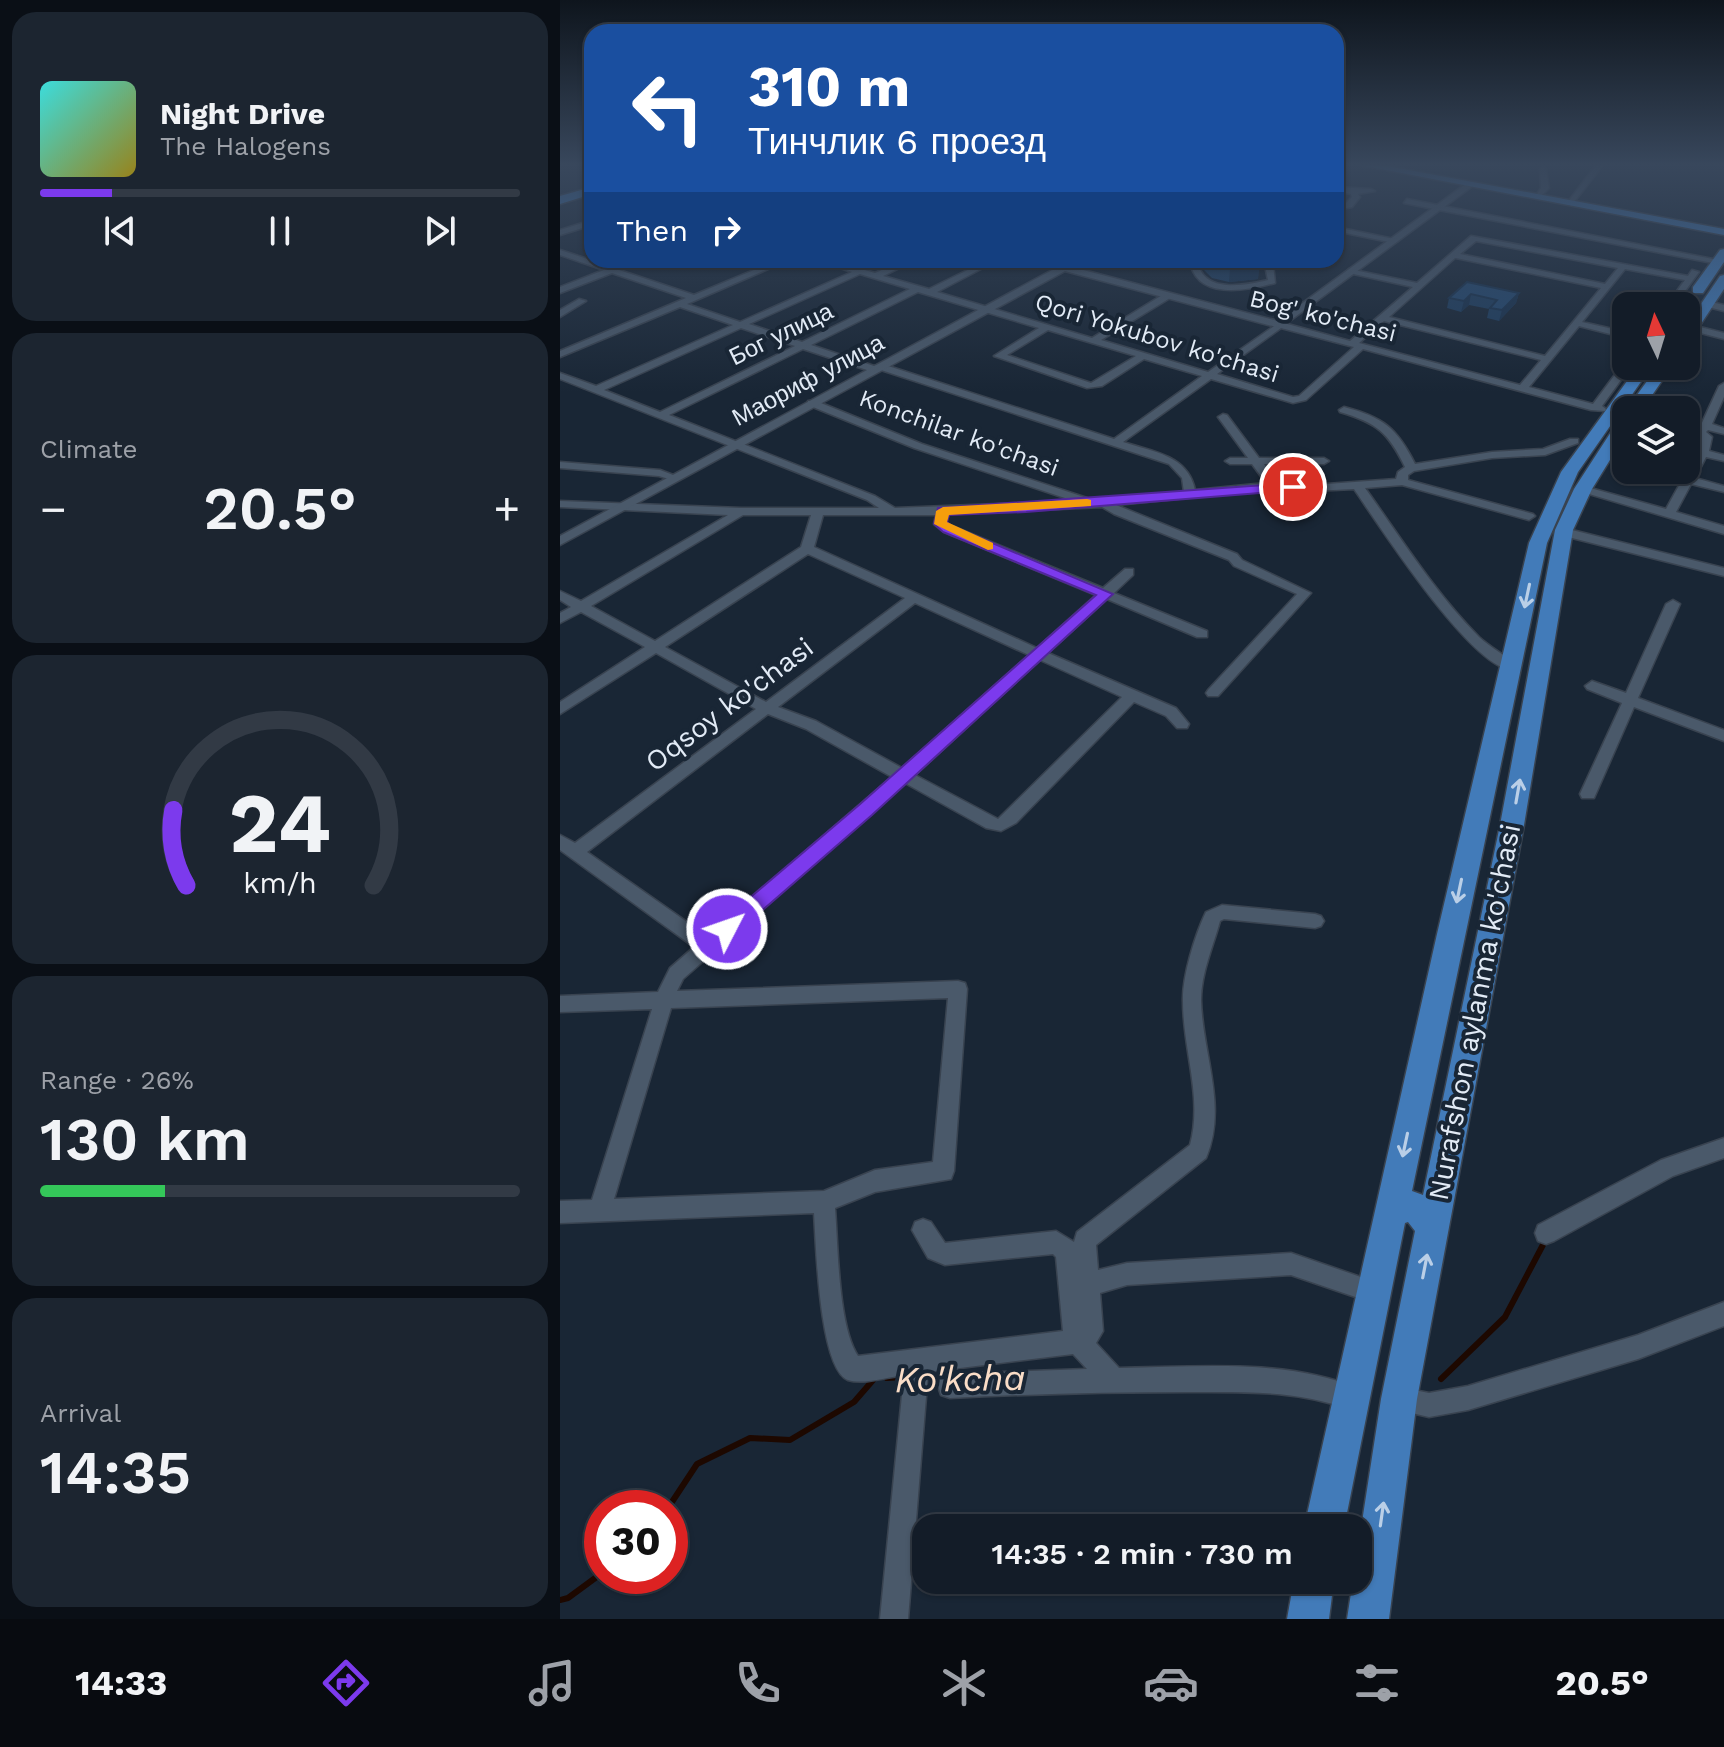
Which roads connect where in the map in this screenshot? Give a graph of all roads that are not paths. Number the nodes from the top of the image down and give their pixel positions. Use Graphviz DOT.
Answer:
graph roads {
  1 [pos="1394,241"];
  2 [pos="1474,241"];
  3 [pos="1495,241"];
  4 [pos="1604,241"];
  5 [pos="560,252"];
  6 [pos="1456,256"];
  7 [pos="1721,258"];
  8 [pos="584,260"];
  9 [pos="1702,260"];
  10 [pos="1623,267"];
  11 [pos="605,268"];
  12 [pos="616,268"];
  13 [pos="766,268"];
  14 [pos="849,268"];
  15 [pos="894,268"];
  16 [pos="978,268"];
  17 [pos="1063,268"];
  18 [pos="1195,268"];
  19 [pos="1273,268"];
  20 [pos="611,270"];
  21 [pos="860,271"];
  22 [pos="1352,271"];
  23 [pos="876,276"];
  24 [pos="1696,282"];
  25 [pos="1721,283"];
  26 [pos="1421,286"];
  27 [pos="1607,287"];
  28 [pos="919,288"];
  29 [pos="560,290"];
  30 [pos="930,292"];
  31 [pos="1685,292"];
  32 [pos="1692,292"];
  33 [pos="1167,296"];
  34 [pos="694,298"];
  35 [pos="582,301"];
  36 [pos="679,304"];
  37 [pos="1707,304"];
  38 [pos="1724,308"];
  39 [pos="987,309"];
  40 [pos="560,314"];
  41 [pos="1700,315"];
  42 [pos="1383,318"];
  43 [pos="1577,323"];
  44 [pos="739,325"];
  45 [pos="1280,325"];
  46 [pos="1048,326"];
  47 [pos="1612,332"];
  48 [pos="1700,334"];
  49 [pos="1724,336"];
  50 [pos="1095,340"];
  51 [pos="1357,344"];
  52 [pos="802,347"];
  53 [pos="560,354"];
  54 [pos="1141,357"];
  55 [pos="1547,359"];
  56 [pos="876,368"];
  57 [pos="560,376"];
  58 [pos="1211,376"];
  59 [pos="1617,380"];
  60 [pos="1635,380"];
  61 [pos="1724,386"];
  62 [pos="1522,389"];
  63 [pos="596,390"];
  64 [pos="812,403"];
  65 [pos="1344,410"];
  66 [pos="660,416"];
  67 [pos="1223,417"];
  68 [pos="1703,429"];
  69 [pos="1724,431"];
  70 [pos="1574,441"];
  71 [pos="1115,443"];
  72 [pos="1612,443"];
  73 [pos="735,444"];
  74 [pos="1703,453"];
  75 [pos="1724,458"];
  76 [pos="1700,459"];
  77 [pos="1253,460"];
  78 [pos="1230,461"];
  79 [pos="1324,461"];
  80 [pos="560,465"];
  81 [pos="1411,468"];
  82 [pos="675,478"];
  83 [pos="1402,482"];
  84 [pos="1700,483"];
  85 [pos="1688,484"];
  86 [pos="1274,486"];
  87 [pos="1358,486"];
  88 [pos="1583,489"];
  89 [pos="1724,489"];
  90 [pos="1190,494"];
  91 [pos="1098,503"];
  92 [pos="560,504"];
  93 [pos="622,507"];
  94 [pos="892,511"];
  95 [pos="943,511"];
  96 [pos="741,512"];
  97 [pos="818,513"];
  98 [pos="1669,515"];
  99 [pos="1529,516"];
  100 [pos="1724,530"];
  101 [pos="1564,532"];
  102 [pos="560,541"];
  103 [pos="807,549"];
  104 [pos="1129,572"];
  105 [pos="1724,572"];
  106 [pos="1106,594"];
  107 [pos="560,595"];
  108 [pos="915,597"];
  109 [pos="1673,604"];
  110 [pos="580,607"];
  111 [pos="560,619"];
  112 [pos="1202,634"];
  113 [pos="654,648"];
  114 [pos="1040,655"];
  115 [pos="1511,667"];
  116 [pos="1592,686"];
  117 [pos="1213,693"];
  118 [pos="1132,696"];
  119 [pos="1629,699"];
  120 [pos="766,708"];
  121 [pos="560,709"];
  122 [pos="1182,724"];
  123 [pos="1724,736"];
  124 [pos="902,777"];
  125 [pos="1588,794"];
  126 [pos="565,847"];
  127 [pos="1315,921"];
  128 [pos="707,946"];
  129 [pos="665,998"];
  130 [pos="560,1004"];
  131 [pos="1425,1051"];
  132 [pos="1463,1064"];
  133 [pos="1724,1148"];
  134 [pos="824,1202"];
  135 [pos="600,1210"];
  136 [pos="560,1212"];
  137 [pos="1390,1213"];
  138 [pos="1432,1228"];
  139 [pos="923,1230"];
  140 [pos="1546,1233"];
  141 [pos="1086,1285"];
  142 [pos="1373,1292"];
  143 [pos="1724,1314"];
  144 [pos="1080,1346"];
  145 [pos="916,1373"];
  146 [pos="1110,1378"];
  147 [pos="950,1386"];
  148 [pos="1351,1398"];
  149 [pos="1399,1399"];
  150 [pos="1327,1514"];
  151 [pos="1312,1594"];
  152 [pos="894,1619"];
  153 [pos="1308,1619"];
  154 [pos="1368,1619"];
  1 -- 22 [label="street"];
  2 -- 6 [label="street"];
  3 -- 10 [label="street"];
  4 -- 9 [label="street"];
  5 -- 8 [label="street"];
  6 -- 26 [label="street"];
  6 -- 27 [label="street"];
  7 -- 9 [label="street"];
  7 -- 24 [label="main road"];
  9 -- 24 [label="street"];
  10 -- 24 [label="street"];
  10 -- 27 [label="street"];
  11 -- 20 [label="street"];
  12 -- 20 [label="street"];
  13 -- 34 [label="street"];
  14 -- 21 [label="street, Qori Yokubov ko'chasi"];
  15 -- 23 [label="street"];
  16 -- 30 [label="street"];
  17 -- 33 [label="street, Bog' ko'chasi"];
  17 -- 39 [label="street, Маориф улица"];
  18 -- 19 [label="street"];
  20 -- 29 [label="street"];
  20 -- 34 [label="street"];
  21 -- 23 [label="street, Qori Yokubov ko'chasi"];
  21 -- 44 [label="street"];
  22 -- 26 [label="street"];
  22 -- 45 [label="street"];
  23 -- 28 [label="street, Qori Yokubov ko'chasi"];
  24 -- 25 [label="main road"];
  24 -- 31 [label="street"];
  24 -- 32 [label="main road"];
  25 -- 37 [label="main road"];
  26 -- 42 [label="street"];
  27 -- 43 [label="street"];
  28 -- 30 [label="street, Qori Yokubov ko'chasi"];
  28 -- 52 [label="street, Бог улица"];
  30 -- 39 [label="street, Qori Yokubov ko'chasi"];
  33 -- 45 [label="street, Bog' ko'chasi"];
  33 -- 50 [label="street"];
  34 -- 36 [label="street"];
  35 -- 40 [label="street"];
  36 -- 44 [label="street"];
  36 -- 53 [label="street"];
  37 -- 38 [label="street"];
  37 -- 41 [label="main road"];
  39 -- 46 [label="street, Qori Yokubov ko'chasi"];
  39 -- 56 [label="street, Маориф улица"];
  42 -- 51 [label="street"];
  42 -- 55 [label="street"];
  43 -- 47 [label="street"];
  43 -- 55 [label="street"];
  44 -- 52 [label="street"];
  44 -- 63 [label="street"];
  45 -- 51 [label="street, Bog' ko'chasi"];
  45 -- 58 [label="street"];
  46 -- 50 [label="street, Qori Yokubov ko'chasi"];
  46 -- 54 [label="street"];
  48 -- 49 [label="street"];
  50 -- 54 [label="street, Qori Yokubov ko'chasi"];
  51 -- 58 [label="street, Qori Yokubov ko'chasi"];
  51 -- 62 [label="street, Bog' ko'chasi"];
  52 -- 56 [label="street"];
  52 -- 66 [label="street, Бог улица"];
  54 -- 58 [label="street, Qori Yokubov ko'chasi"];
  55 -- 62 [label="street"];
  56 -- 64 [label="street, Маориф улица"];
  56 -- 71 [label="street"];
  57 -- 63 [label="street"];
  58 -- 71 [label="street"];
  59 -- 62 [label="street, Bog' ko'chasi"];
  60 -- 115 [label="main road, Nurafshon aylanma ko'chasi, one-way"];
  61 -- 68 [label="street"];
  63 -- 66 [label="street"];
  64 -- 73 [label="street, Маориф улица"];
  64 -- 91 [label="street, Konchilar ko'chasi"];
  65 -- 81 [label="street"];
  66 -- 73 [label="street"];
  67 -- 77 [label="street"];
  68 -- 69 [label="street"];
  68 -- 74 [label="street"];
  70 -- 81 [label="street"];
  71 -- 90 [label="street"];
  72 -- 88 [label="main road, Nurafshon aylanma ko'chasi"];
  73 -- 82 [label="street, Маориф улица"];
  73 -- 94 [label="street"];
  74 -- 75 [label="street"];
  74 -- 76 [label="street"];
  77 -- 78 [label="street"];
  77 -- 79 [label="street"];
  77 -- 86 [label="street"];
  80 -- 82 [label="street"];
  81 -- 83 [label="street"];
  82 -- 93 [label="street, Маориф улица"];
  83 -- 87 [label="street"];
  83 -- 99 [label="street"];
  84 -- 89 [label="street"];
  85 -- 98 [label="street"];
  86 -- 87 [label="street"];
  86 -- 90 [label="street"];
  87 -- 115 [label="street"];
  88 -- 98 [label="street"];
  88 -- 101 [label="main road, Nurafshon aylanma ko'chasi"];
  90 -- 91 [label="street"];
  91 -- 95 [label="street"];
  91 -- 117 [label="street, Konchilar ko'chasi"];
  92 -- 93 [label="street"];
  93 -- 96 [label="street"];
  93 -- 102 [label="street, Маориф улица"];
  94 -- 95 [label="street"];
  94 -- 97 [label="street"];
  95 -- 106 [label="street"];
  96 -- 97 [label="street"];
  96 -- 110 [label="street"];
  97 -- 103 [label="street"];
  98 -- 100 [label="street"];
  101 -- 105 [label="street"];
  132 -- 101 [label="main road, Nurafshon aylanma ko'chasi, one-way"];
  103 -- 108 [label="street"];
  103 -- 113 [label="street"];
  104 -- 106 [label="street"];
  106 -- 112 [label="street"];
  106 -- 114 [label="street"];
  107 -- 110 [label="street"];
  108 -- 114 [label="street"];
  108 -- 120 [label="street, Oqsoy ko'chasi"];
  109 -- 119 [label="street"];
  110 -- 111 [label="street"];
  110 -- 113 [label="street"];
  113 -- 120 [label="street"];
  113 -- 121 [label="street"];
  114 -- 118 [label="street"];
  114 -- 124 [label="street"];
  115 -- 131 [label="main road, Nurafshon aylanma ko'chasi, one-way"];
  116 -- 119 [label="street"];
  118 -- 122 [label="street"];
  118 -- 124 [label="street"];
  119 -- 123 [label="street"];
  119 -- 125 [label="street"];
  120 -- 124 [label="street"];
  120 -- 126 [label="street, Oqsoy ko'chasi"];
  124 -- 128 [label="street"];
  126 -- 128 [label="street"];
  127 -- 141 [label="street"];
  128 -- 129 [label="street"];
  129 -- 130 [label="street"];
  129 -- 134 [label="street"];
  129 -- 135 [label="street"];
  131 -- 132 [label="main road"];
  131 -- 137 [label="main road, Nurafshon aylanma ko'chasi, one-way"];
  132 -- 138 [label="main road, Nurafshon aylanma ko'chasi"];
  133 -- 140 [label="street"];
  134 -- 135 [label="street"];
  134 -- 145 [label="street"];
  135 -- 136 [label="street"];
  137 -- 138 [label="main road"];
  137 -- 142 [label="main road, Nurafshon aylanma ko'chasi"];
  149 -- 138 [label="main road, Nurafshon aylanma ko'chasi, one-way"];
  139 -- 144 [label="street"];
  141 -- 142 [label="street"];
  141 -- 144 [label="street"];
  142 -- 148 [label="main road, Nurafshon aylanma ko'chasi"];
  143 -- 149 [label="street"];
  144 -- 145 [label="street"];
  144 -- 146 [label="street"];
  145 -- 152 [label="street"];
  146 -- 147 [label="street"];
  146 -- 148 [label="street"];
  148 -- 150 [label="main road, Nurafshon aylanma ko'chasi"];
  154 -- 149 [label="main road, Nurafshon aylanma ko'chasi, one-way"];
  151 -- 153 [label="main road"];
}
